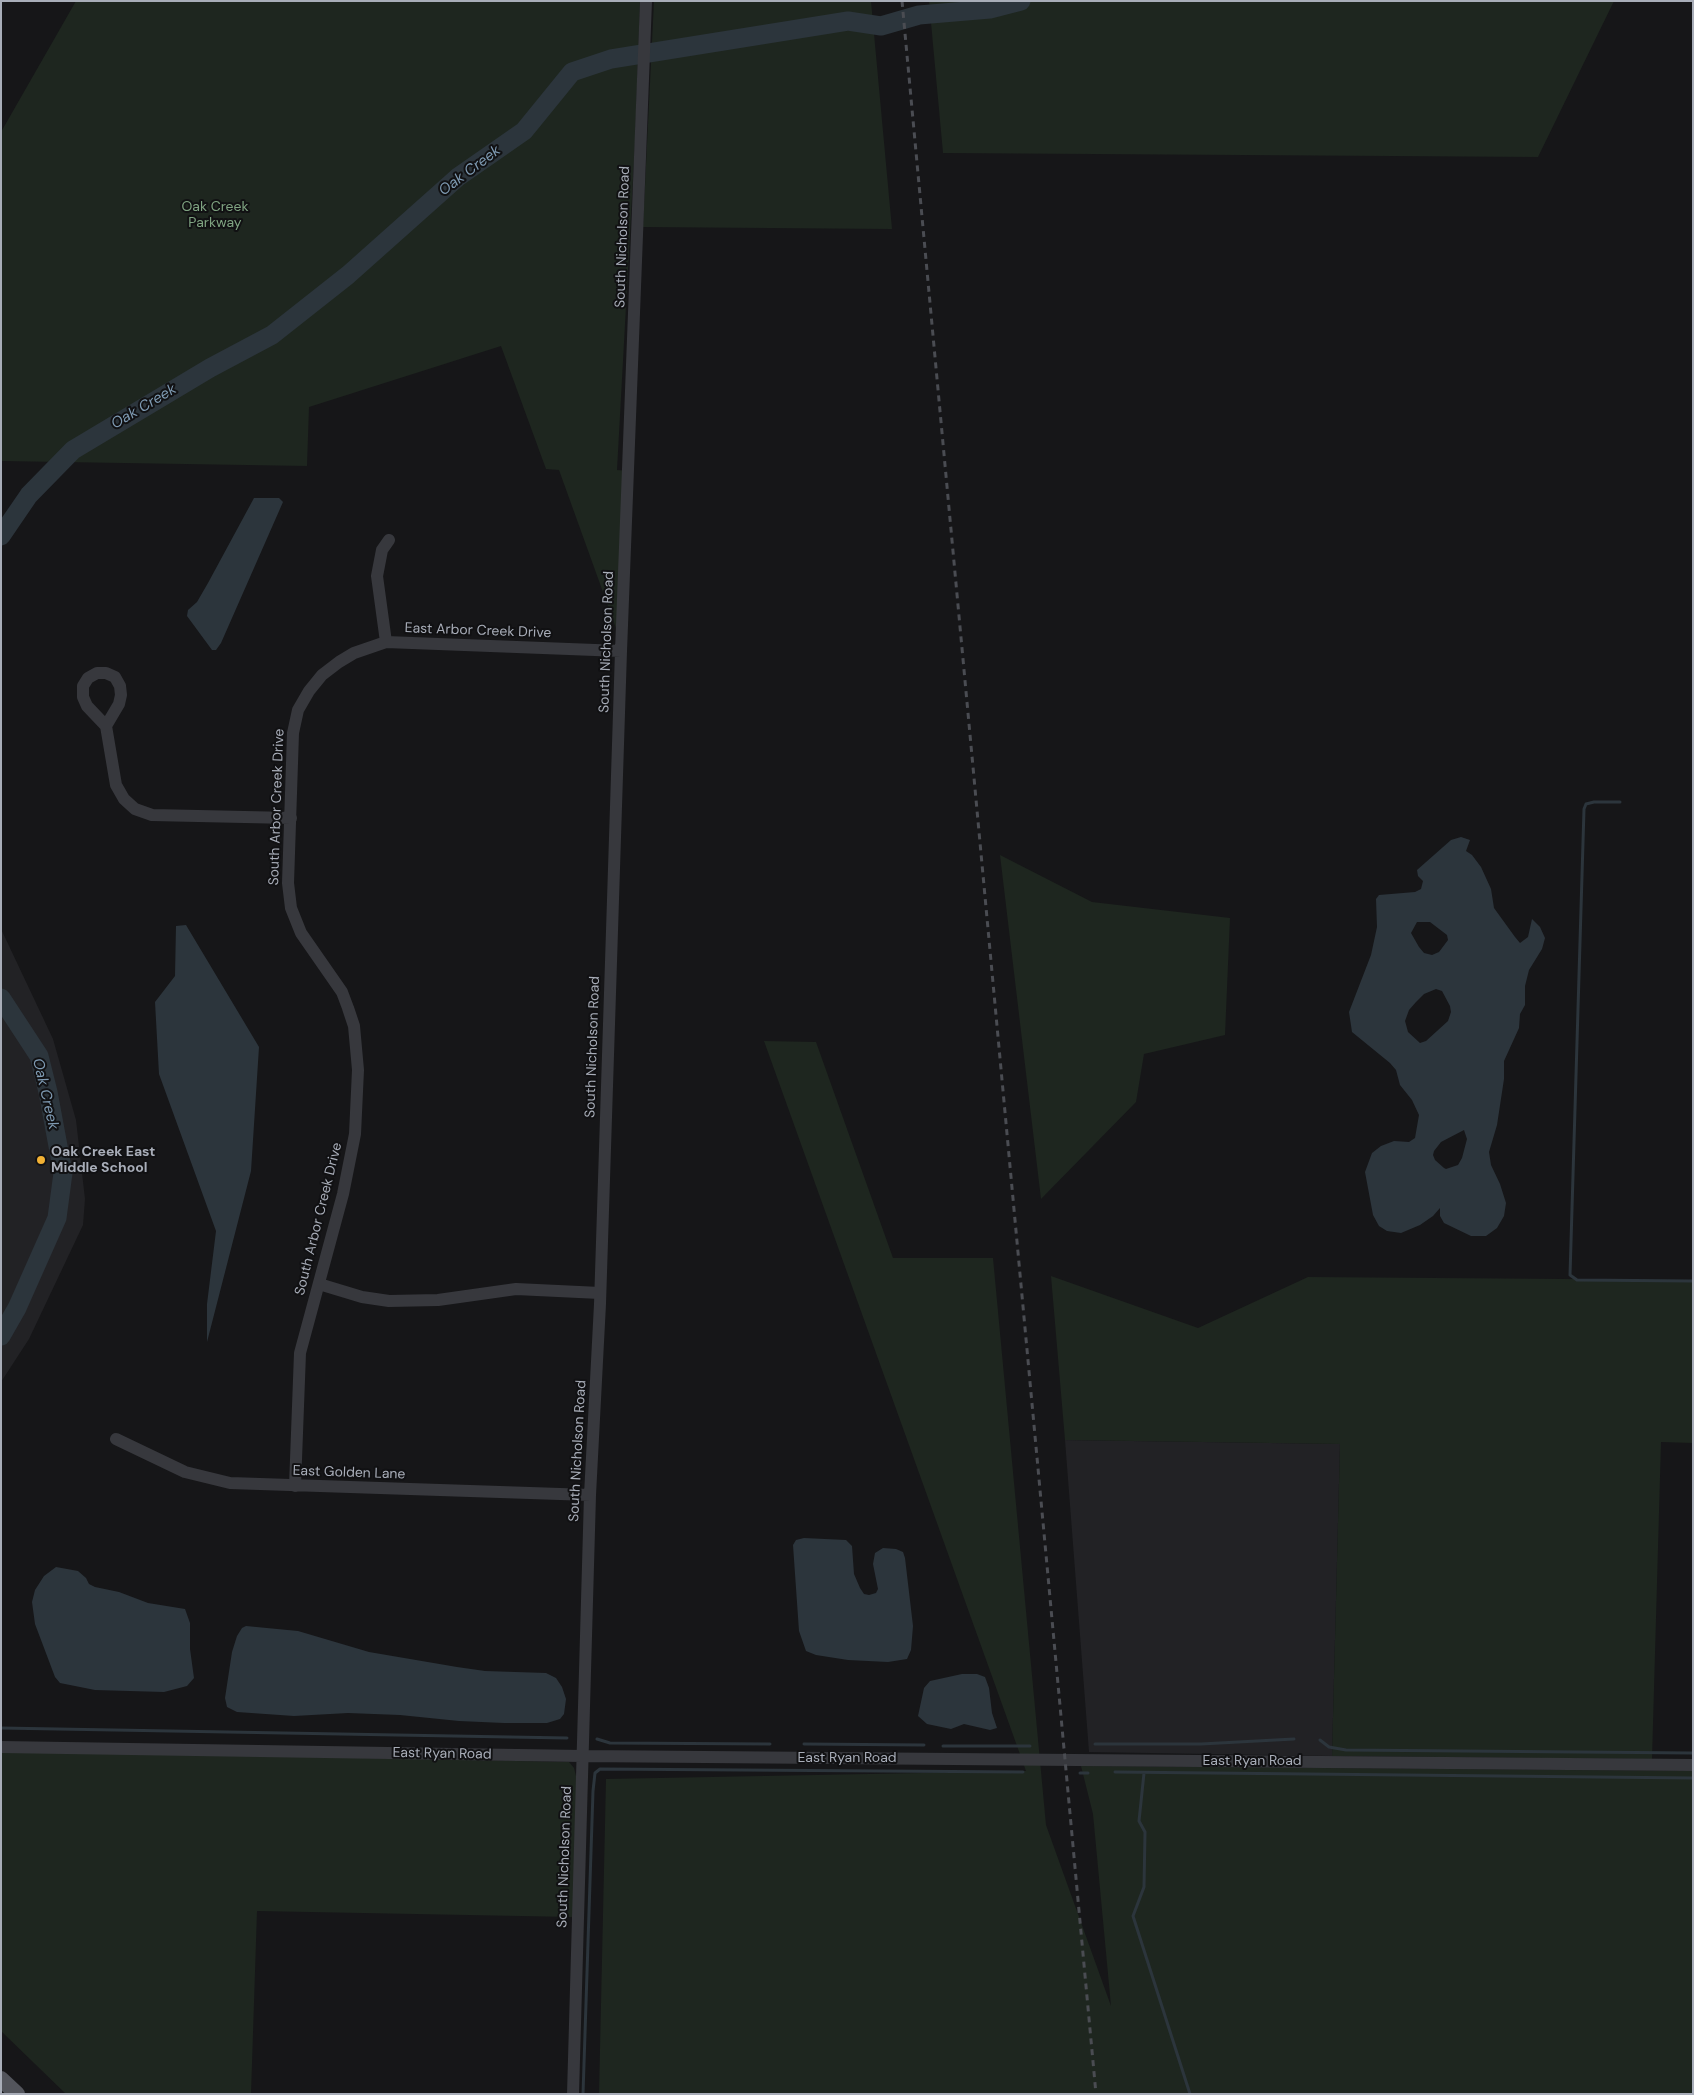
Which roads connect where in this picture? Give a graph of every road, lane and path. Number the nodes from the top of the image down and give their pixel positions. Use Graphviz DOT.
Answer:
graph roads {
  1 [pos="646,1"];
  2 [pos="389,540"];
  3 [pos="386,642"];
  4 [pos="621,652"];
  5 [pos="338,662"];
  6 [pos="106,726"];
  7 [pos="291,818"];
  8 [pos="319,1284"];
  9 [pos="600,1293"];
  10 [pos="116,1439"];
  11 [pos="295,1486"];
  12 [pos="590,1495"];
  13 [pos="1,1747"];
  14 [pos="582,1756"];
  15 [pos="1693,1765"];
  16 [pos="1,2079"];
  17 [pos="17,2094"];
  18 [pos="573,2094"];
  1 -- 4 [label="street, South Nicholson Road"];
  2 -- 3 [label="street"];
  3 -- 4 [label="street, East Arbor Creek Drive"];
  3 -- 5 [label="street, East Arbor Creek Drive"];
  4 -- 9 [label="street, South Nicholson Road"];
  5 -- 7 [label="street, South Arbor Creek Drive"];
  6 -- 7 [label="street"];
  7 -- 8 [label="street, South Arbor Creek Drive"];
  8 -- 9 [label="street"];
  8 -- 11 [label="street, South Arbor Creek Drive"];
  9 -- 12 [label="street, South Nicholson Road"];
  10 -- 11 [label="street, East Golden Lane"];
  11 -- 12 [label="street, East Golden Lane"];
  12 -- 14 [label="street, South Nicholson Road"];
  13 -- 14 [label="street, East Ryan Road"];
  14 -- 15 [label="street, East Ryan Road"];
  14 -- 18 [label="street, South Nicholson Road"];
  16 -- 17 [label="main road"];
}
